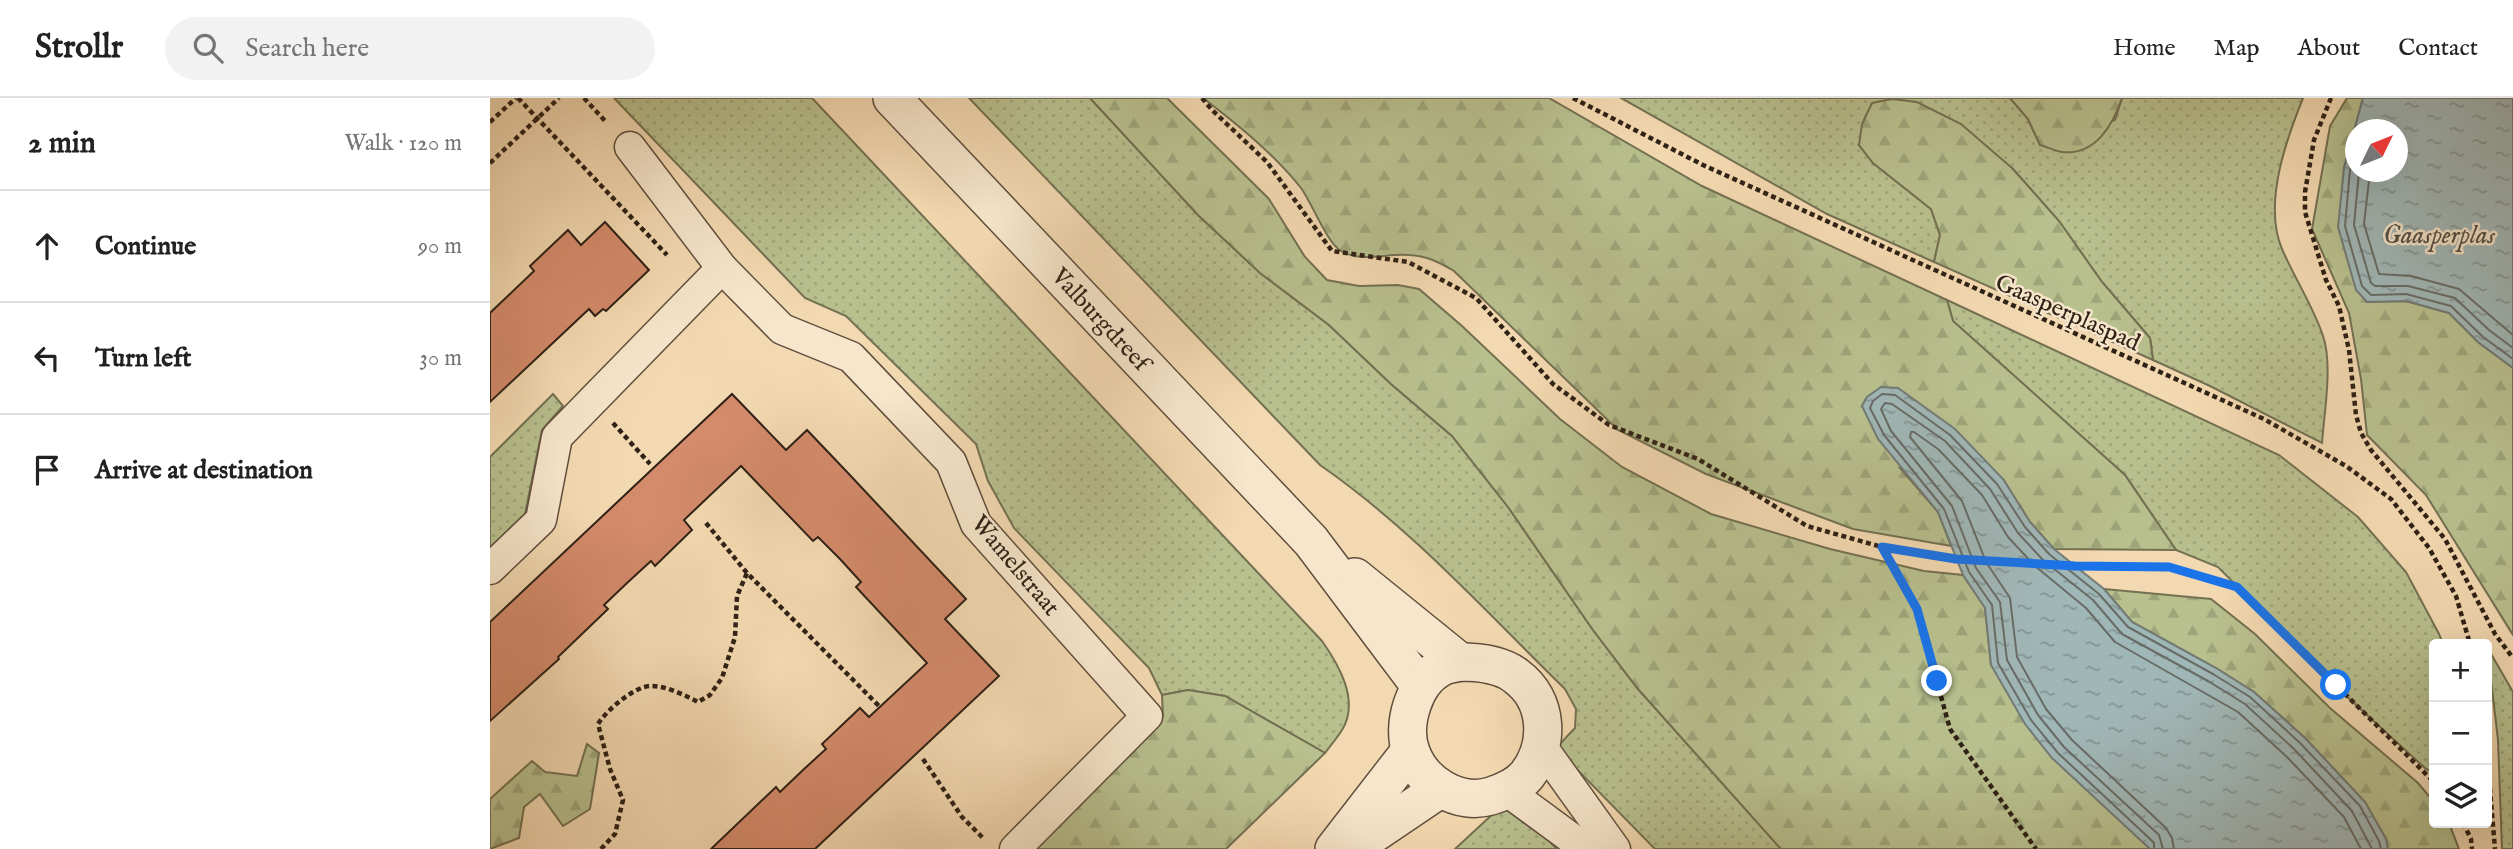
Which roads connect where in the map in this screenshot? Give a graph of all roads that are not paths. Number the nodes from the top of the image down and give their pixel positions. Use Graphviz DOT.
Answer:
graph roads {
  1 [pos="892,98"];
  2 [pos="630,147"];
  3 [pos="722,268"];
  4 [pos="1311,541"];
  5 [pos="490,569"];
  6 [pos="1461,662"];
  7 [pos="1420,686"];
  8 [pos="1542,747"];
  9 [pos="1410,751"];
  10 [pos="1440,789"];
  11 [pos="1507,792"];
  12 [pos="1015,849"];
  13 [pos="1334,849"];
  14 [pos="1351,849"];
  15 [pos="1586,849"];
  16 [pos="1615,849"];
  1 -- 4 [label="street, Valburgdreef"];
  2 -- 3 [label="street, Wamelstraat"];
  3 -- 5 [label="street"];
  3 -- 12 [label="street, Wamelstraat"];
  4 -- 6 [label="street, Valburgdreef"];
  4 -- 7 [label="street, Valburgdreef"];
  6 -- 7 [label="street"];
  6 -- 8 [label="street"];
  7 -- 9 [label="street"];
  8 -- 11 [label="street"];
  8 -- 16 [label="street"];
  9 -- 10 [label="street"];
  9 -- 13 [label="street"];
  10 -- 11 [label="street"];
  10 -- 14 [label="street"];
  11 -- 15 [label="street"];
}
